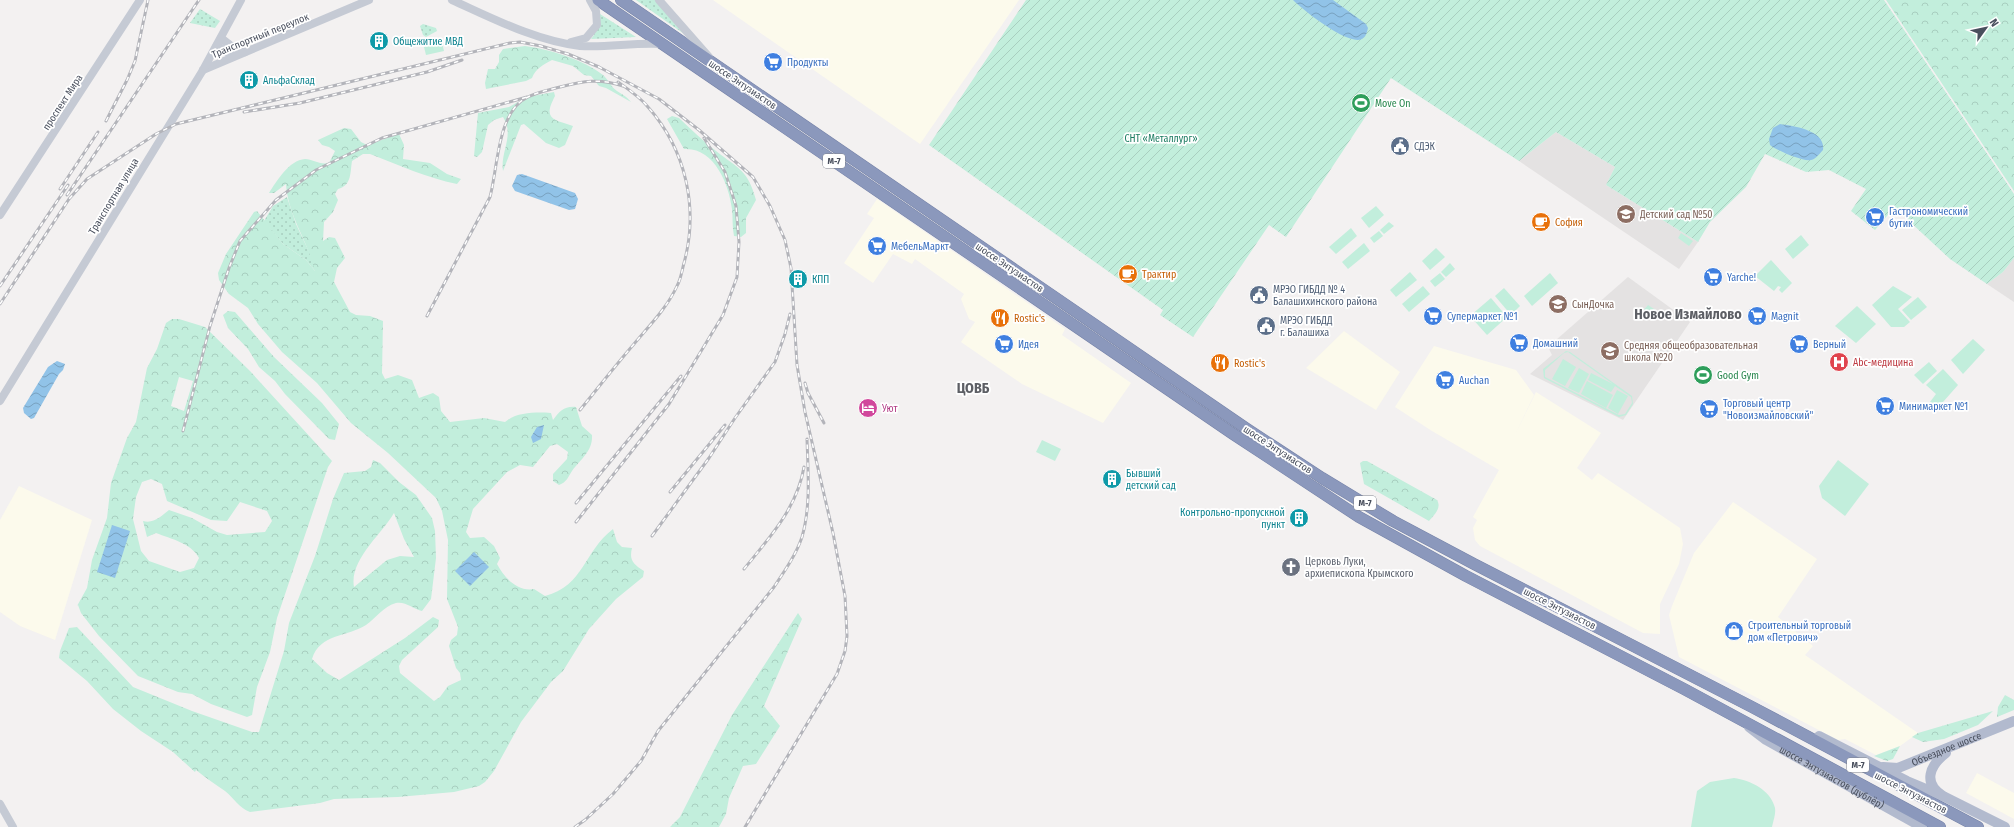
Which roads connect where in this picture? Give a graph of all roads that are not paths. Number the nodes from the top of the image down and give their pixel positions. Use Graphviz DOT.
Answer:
graph roads {
  1 [pos="140,0"];
  2 [pos="242,0"];
  3 [pos="369,0"];
  4 [pos="452,0"];
  5 [pos="590,0"];
  6 [pos="598,0"];
  7 [pos="621,0"];
  8 [pos="659,0"];
  9 [pos="219,42"];
  10 [pos="566,43"];
  11 [pos="663,44"];
  12 [pos="245,52"];
  13 [pos="235,56"];
  14 [pos="718,66"];
  15 [pos="203,70"];
  16 [pos="0,214"];
  17 [pos="0,401"];
  18 [pos="1752,707"];
  19 [pos="2014,721"];
  20 [pos="1745,723"];
  21 [pos="1954,746"];
  22 [pos="1878,767"];
  23 [pos="1943,796"];
  24 [pos="0,804"];
  25 [pos="13,827"];
  26 [pos="1922,827"];
  27 [pos="1940,827"];
  28 [pos="1978,827"];
  29 [pos="2005,827"];
  1 -- 16 [label="street, проспект Мира"];
  2 -- 9 [label="street, Транспортная улица"];
  3 -- 12 [label="street, Транспортный переулок"];
  4 -- 10 [label="street"];
  5 -- 10 [label="street"];
  6 -- 11 [label="highway, шоссе Энтузиастов / М-7"];
  7 -- 14 [label="highway, шоссе Энтузиастов / М-7"];
  8 -- 14 [label="street"];
  9 -- 12 [label="street"];
  9 -- 13 [label="street"];
  9 -- 15 [label="street, Транспортная улица"];
  10 -- 11 [label="street"];
  11 -- 20 [label="highway, шоссе Энтузиастов / М-7"];
  12 -- 13 [label="street, Транспортный переулок"];
  13 -- 15 [label="street, Транспортный переулок"];
  14 -- 18 [label="highway, шоссе Энтузиастов / М-7"];
  15 -- 17 [label="street, Транспортная улица"];
  18 -- 22 [label="main road"];
  18 -- 28 [label="highway, шоссе Энтузиастов / М-7"];
  19 -- 21 [label="main road, Объездное шоссе"];
  20 -- 26 [label="main road, шоссе Энтузиастов (дублёр)"];
  20 -- 27 [label="highway, шоссе Энтузиастов / М-7"];
  21 -- 22 [label="main road, Объездное шоссе"];
  21 -- 23 [label="main road"];
  22 -- 23 [label="main road"];
  23 -- 29 [label="main road"];
  24 -- 25 [label="street"];
}
